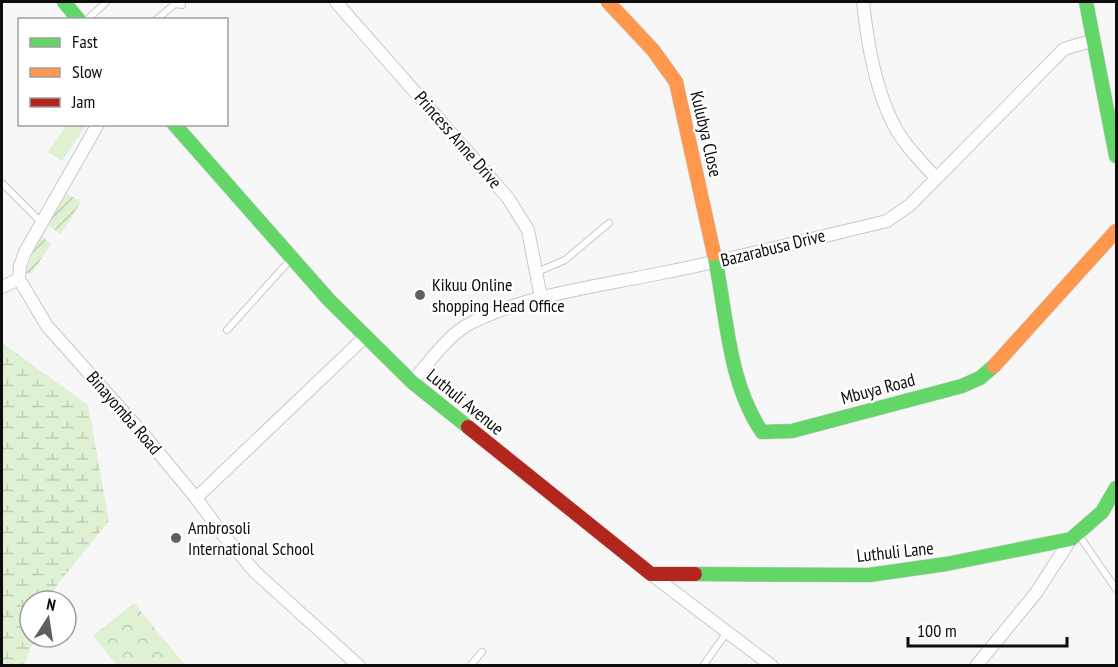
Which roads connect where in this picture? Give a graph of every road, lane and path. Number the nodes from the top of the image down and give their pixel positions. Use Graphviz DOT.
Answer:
graph roads {
  1 [pos="64,2"];
  2 [pos="106,2"];
  3 [pos="336,2"];
  4 [pos="608,2"];
  5 [pos="863,2"];
  6 [pos="1086,2"];
  7 [pos="182,5"];
  8 [pos="78,18"];
  9 [pos="89,18"];
  10 [pos="158,18"];
  11 [pos="1094,40"];
  12 [pos="1111,97"];
  13 [pos="97,126"];
  14 [pos="176,126"];
  15 [pos="1116,156"];
  16 [pos="936,178"];
  17 [pos="2,183"];
  18 [pos="42,222"];
  19 [pos="609,223"];
  20 [pos="1116,231"];
  21 [pos="292,258"];
  22 [pos="716,262"];
  23 [pos="536,272"];
  24 [pos="19,279"];
  25 [pos="2,287"];
  26 [pos="541,298"];
  27 [pos="227,330"];
  28 [pos="365,337"];
  29 [pos="412,382"];
  30 [pos="1116,488"];
  31 [pos="196,498"];
  32 [pos="1074,536"];
  33 [pos="651,574"];
  34 [pos="1116,589"];
  35 [pos="727,631"];
  36 [pos="482,652"];
  37 [pos="359,666"];
  38 [pos="470,666"];
  39 [pos="703,666"];
  40 [pos="772,666"];
  41 [pos="976,666"];
  1 -- 8 [label="street"];
  2 -- 9 [label="lane"];
  3 -- 23 [label="street, Princess Anne Drive"];
  4 -- 22 [label="street, Kulubya Close"];
  5 -- 16 [label="street"];
  6 -- 11 [label="street"];
  7 -- 10 [label="lane"];
  11 -- 12 [label="street"];
  11 -- 16 [label="street, Bazarabusa Drive"];
  12 -- 15 [label="street"];
  13 -- 18 [label="street"];
  14 -- 21 [label="street, Luthuli Avenue"];
  16 -- 22 [label="street, Bazarabusa Drive"];
  17 -- 18 [label="lane"];
  18 -- 24 [label="street"];
  19 -- 23 [label="lane"];
  20 -- 22 [label="street, Mbuya Road"];
  21 -- 27 [label="lane"];
  21 -- 28 [label="street, Luthuli Avenue"];
  22 -- 26 [label="street, Bazarabusa Drive"];
  23 -- 26 [label="street, Princess Anne Drive"];
  24 -- 25 [label="street"];
  24 -- 31 [label="street, Binayomba Road"];
  26 -- 29 [label="street, Bazarabusa Drive"];
  28 -- 29 [label="street, Luthuli Avenue"];
  28 -- 31 [label="street"];
  29 -- 33 [label="street, Luthuli Avenue"];
  30 -- 32 [label="street"];
  31 -- 37 [label="street, Binayomba Road"];
  32 -- 33 [label="street, Luthuli Lane"];
  32 -- 34 [label="lane"];
  32 -- 41 [label="street"];
  33 -- 35 [label="street, Luthuli Avenue"];
  35 -- 39 [label="lane"];
  35 -- 40 [label="street, Luthuli Avenue"];
  36 -- 38 [label="lane"];
}
